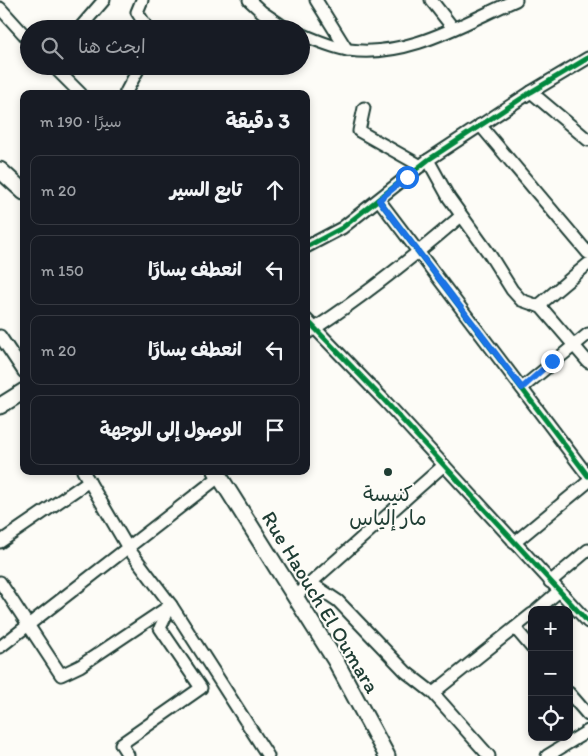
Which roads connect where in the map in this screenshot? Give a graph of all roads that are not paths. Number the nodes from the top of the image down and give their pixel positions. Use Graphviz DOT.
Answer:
graph roads {
  1 [pos="104,0"];
  2 [pos="142,0"];
  3 [pos="249,0"];
  4 [pos="317,0"];
  5 [pos="431,0"];
  6 [pos="516,0"];
  7 [pos="0,8"];
  8 [pos="87,20"];
  9 [pos="142,20"];
  10 [pos="274,20"];
  11 [pos="453,28"];
  12 [pos="20,30"];
  13 [pos="310,37"];
  14 [pos="347,50"];
  15 [pos="588,58"];
  16 [pos="62,75"];
  17 [pos="135,75"];
  18 [pos="77,90"];
  19 [pos="127,90"];
  20 [pos="531,92"];
  21 [pos="364,108"];
  22 [pos="480,125"];
  23 [pos="588,140"];
  24 [pos="425,163"];
  25 [pos="0,170"];
  26 [pos="20,188"];
  27 [pos="379,200"];
  28 [pos="461,216"];
  29 [pos="310,245"];
  30 [pos="418,253"];
  31 [pos="588,253"];
  32 [pos="588,264"];
  33 [pos="538,306"];
  34 [pos="311,331"];
  35 [pos="588,334"];
  36 [pos="0,336"];
  37 [pos="574,344"];
  38 [pos="588,362"];
  39 [pos="20,366"];
  40 [pos="522,388"];
  41 [pos="20,394"];
  42 [pos="0,406"];
  43 [pos="444,465"];
  44 [pos="217,475"];
  45 [pos="219,475"];
  46 [pos="86,476"];
  47 [pos="588,476"];
  48 [pos="588,482"];
  49 [pos="0,542"];
  50 [pos="514,543"];
  51 [pos="128,548"];
  52 [pos="588,550"];
  53 [pos="0,582"];
  54 [pos="550,582"];
  55 [pos="311,583"];
  56 [pos="558,592"];
  57 [pos="296,596"];
  58 [pos="171,605"];
  59 [pos="542,606"];
  60 [pos="528,617"];
  61 [pos="588,622"];
  62 [pos="29,627"];
  63 [pos="515,628"];
  64 [pos="528,643"];
  65 [pos="0,647"];
  66 [pos="434,693"];
  67 [pos="571,696"];
  68 [pos="588,716"];
  69 [pos="588,731"];
  70 [pos="128,755"];
  71 [pos="268,756"];
  72 [pos="387,756"];
  73 [pos="489,756"];
  74 [pos="547,756"];
  1 -- 8 [label="street"];
  2 -- 9 [label="street"];
  3 -- 10 [label="street"];
  4 -- 14 [label="street"];
  5 -- 11 [label="street"];
  6 -- 11 [label="street"];
  7 -- 12 [label="street"];
  11 -- 14 [label="street"];
  13 -- 14 [label="street"];
  15 -- 20 [label="street"];
  16 -- 18 [label="street"];
  17 -- 19 [label="street"];
  20 -- 22 [label="street"];
  20 -- 23 [label="street"];
  21 -- 24 [label="street"];
  22 -- 24 [label="street"];
  22 -- 31 [label="street"];
  24 -- 27 [label="street"];
  24 -- 28 [label="street"];
  25 -- 26 [label="main road"];
  27 -- 29 [label="street"];
  27 -- 30 [label="street"];
  28 -- 30 [label="street"];
  28 -- 33 [label="street"];
  30 -- 34 [label="street"];
  30 -- 40 [label="street"];
  32 -- 33 [label="street"];
  33 -- 37 [label="street"];
  34 -- 43 [label="street"];
  35 -- 37 [label="street"];
  36 -- 39 [label="street"];
  37 -- 38 [label="street"];
  37 -- 40 [label="street"];
  40 -- 47 [label="street"];
  41 -- 42 [label="main road"];
  43 -- 50 [label="street"];
  43 -- 55 [label="street"];
  44 -- 51 [label="street"];
  45 -- 57 [label="main road, Rue Haouch El Oumara"];
  46 -- 49 [label="street"];
  46 -- 51 [label="street"];
  48 -- 50 [label="street"];
  50 -- 54 [label="street"];
  51 -- 58 [label="street"];
  51 -- 62 [label="street"];
  52 -- 54 [label="street"];
  53 -- 62 [label="street"];
  54 -- 56 [label="street"];
  55 -- 57 [label="street"];
  55 -- 66 [label="street"];
  56 -- 59 [label="street"];
  56 -- 61 [label="street"];
  57 -- 72 [label="main road, Rue Haouch El Oumara"];
  58 -- 62 [label="street"];
  58 -- 70 [label="street"];
  58 -- 71 [label="street"];
  60 -- 63 [label="street"];
  62 -- 65 [label="street"];
  63 -- 64 [label="street"];
  63 -- 66 [label="street"];
  66 -- 73 [label="street"];
  67 -- 68 [label="street"];
  69 -- 74 [label="street"];
}
